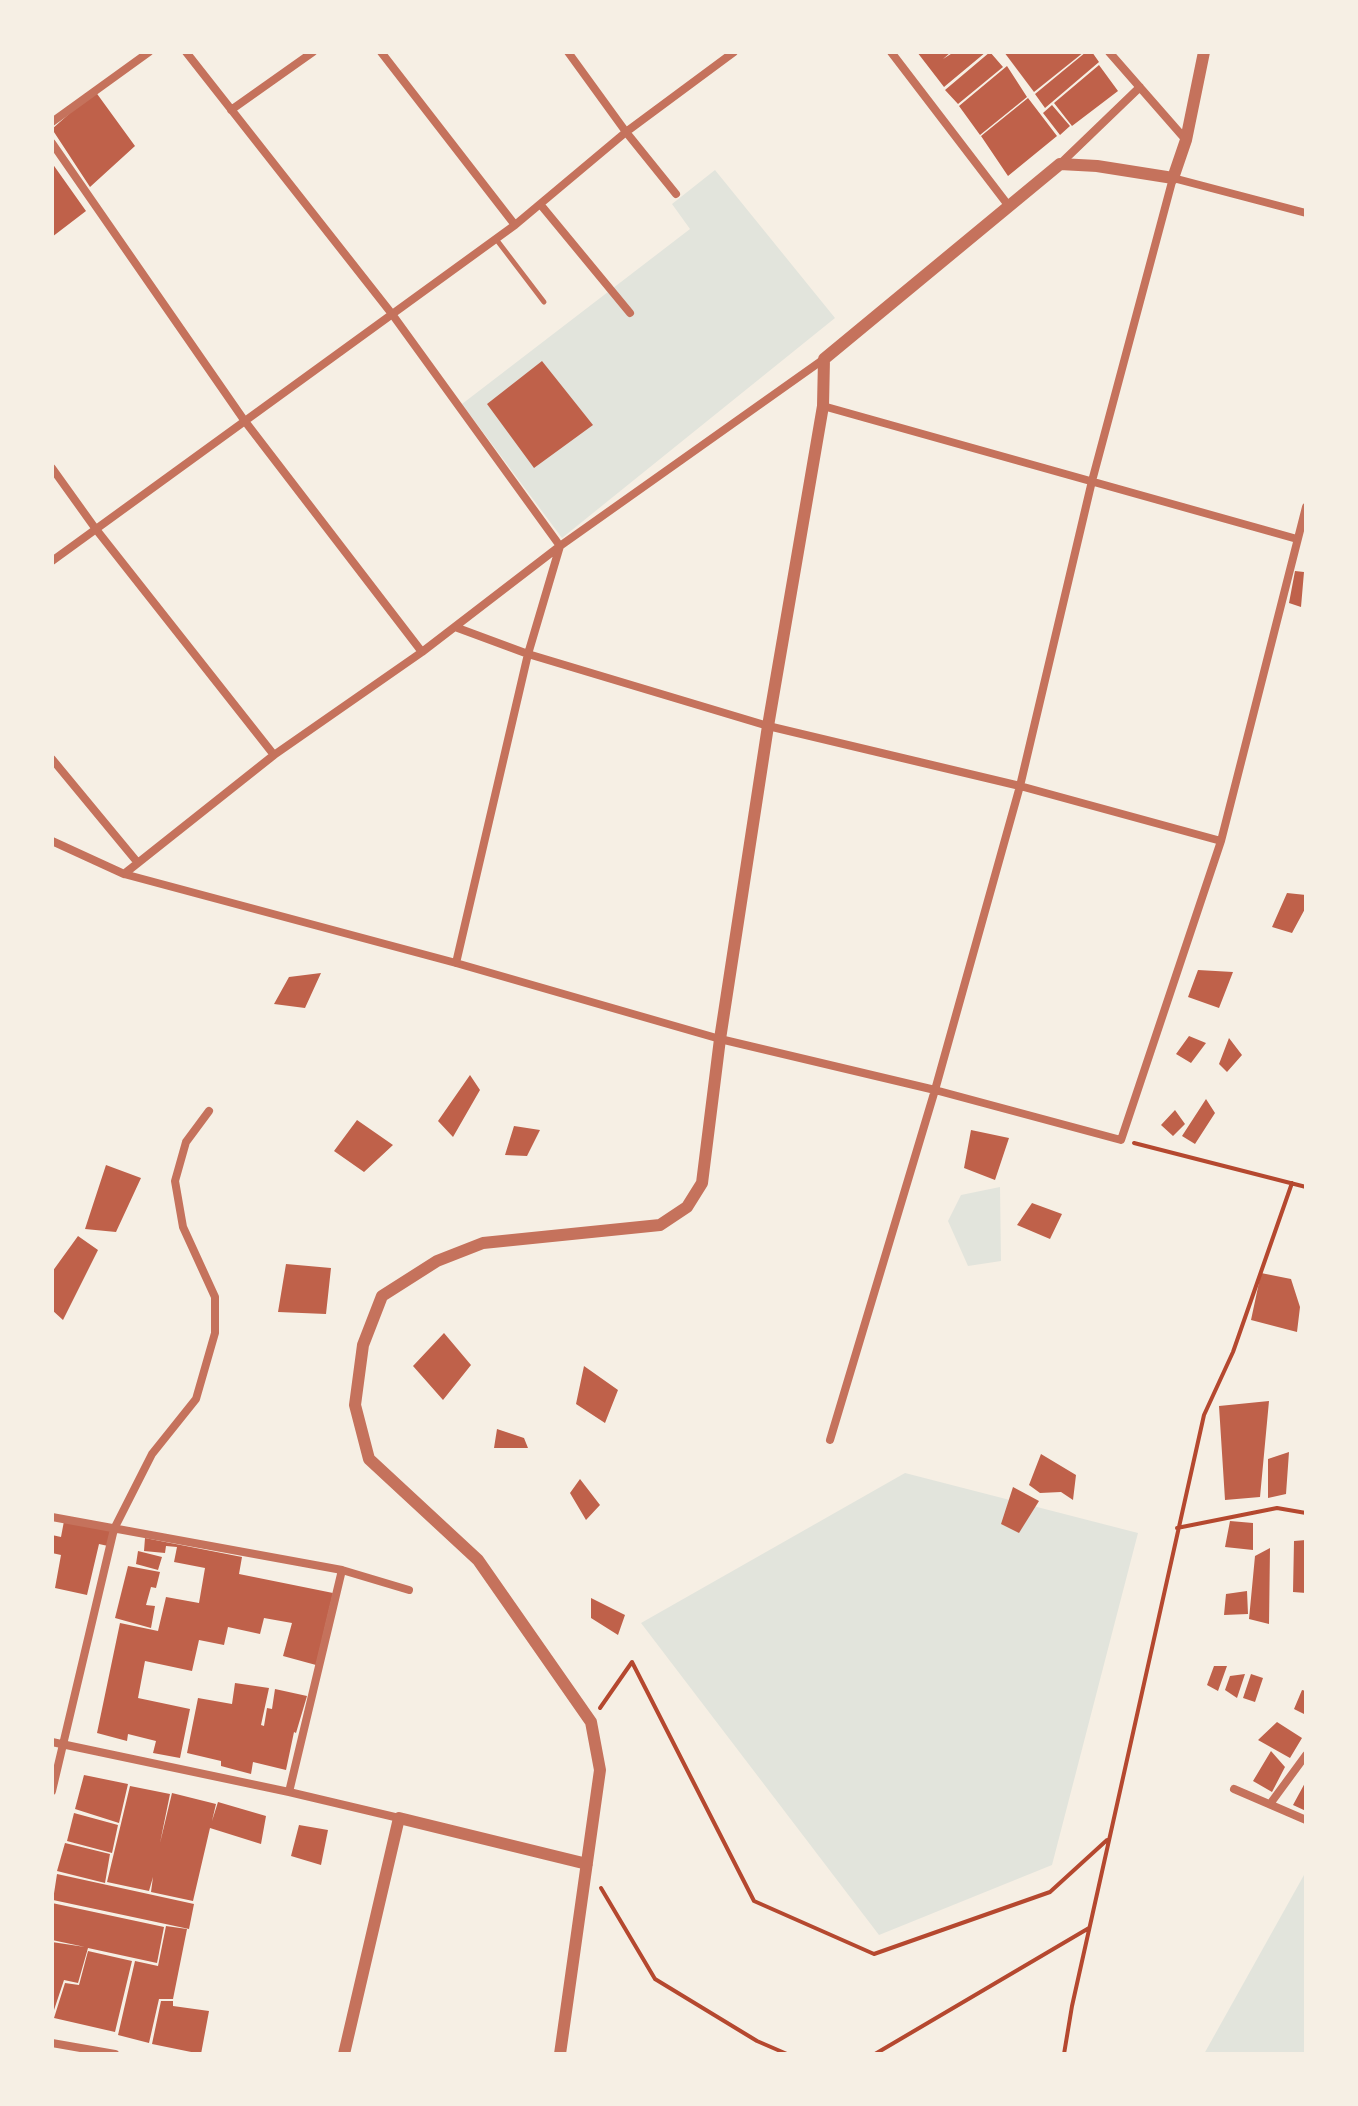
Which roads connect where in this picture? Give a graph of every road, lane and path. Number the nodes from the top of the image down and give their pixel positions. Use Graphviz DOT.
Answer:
graph roads {
  1 [pos="149,52"];
  2 [pos="186,52"];
  3 [pos="313,52"];
  4 [pos="381,52"];
  5 [pos="568,52"];
  6 [pos="734,52"];
  7 [pos="891,52"];
  8 [pos="1109,52"];
  9 [pos="1204,52"];
  10 [pos="1140,87"];
  11 [pos="231,110"];
  12 [pos="52,122"];
  13 [pos="626,132"];
  14 [pos="1186,140"];
  15 [pos="52,143"];
  16 [pos="1060,164"];
  17 [pos="1173,178"];
  18 [pos="676,194"];
  19 [pos="540,204"];
  20 [pos="1008,205"];
  21 [pos="1306,213"];
  22 [pos="515,225"];
  23 [pos="495,239"];
  24 [pos="544,302"];
  25 [pos="630,313"];
  26 [pos="392,314"];
  27 [pos="824,359"];
  28 [pos="823,406"];
  29 [pos="244,420"];
  30 [pos="52,468"];
  31 [pos="1092,481"];
  32 [pos="1306,507"];
  33 [pos="95,528"];
  34 [pos="1297,539"];
  35 [pos="560,546"];
  36 [pos="52,561"];
  37 [pos="455,627"];
  38 [pos="422,652"];
  39 [pos="528,654"];
  40 [pos="768,726"];
  41 [pos="274,755"];
  42 [pos="52,759"];
  43 [pos="1020,786"];
  44 [pos="52,841"];
  45 [pos="1221,841"];
  46 [pos="138,863"];
  47 [pos="124,874"];
  48 [pos="456,963"];
  49 [pos="720,1039"];
  50 [pos="935,1090"];
  51 [pos="209,1111"];
  52 [pos="1121,1140"];
  53 [pos="1292,1183"];
  54 [pos="1306,1187"];
  55 [pos="830,1440"];
  56 [pos="1306,1513"];
  57 [pos="52,1517"];
  58 [pos="1177,1528"];
  59 [pos="114,1529"];
  60 [pos="342,1570"];
  61 [pos="409,1590"];
  62 [pos="591,1722"];
  63 [pos="52,1742"];
  64 [pos="64,1744"];
  65 [pos="1306,1755"];
  66 [pos="1234,1789"];
  67 [pos="52,1791"];
  68 [pos="289,1792"];
  69 [pos="1270,1804"];
  70 [pos="399,1818"];
  71 [pos="1306,1820"];
  72 [pos="1109,1839"];
  73 [pos="587,1864"];
  74 [pos="1089,1928"];
  75 [pos="52,2043"];
  76 [pos="115,2054"];
  77 [pos="344,2054"];
  78 [pos="560,2054"];
  79 [pos="787,2054"];
  80 [pos="875,2054"];
  81 [pos="1064,2054"];
  1 -- 12 [label="street"];
  2 -- 11 [label="street"];
  3 -- 11 [label="street"];
  4 -- 22 [label="street"];
  5 -- 13 [label="street"];
  6 -- 13 [label="street"];
  7 -- 20 [label="street"];
  8 -- 10 [label="street"];
  9 -- 14 [label="street"];
  10 -- 14 [label="street"];
  10 -- 16 [label="street"];
  11 -- 26 [label="street"];
  13 -- 18 [label="street"];
  13 -- 19 [label="street"];
  14 -- 17 [label="street"];
  15 -- 29 [label="street"];
  16 -- 17 [label="street"];
  16 -- 20 [label="street"];
  17 -- 21 [label="street"];
  17 -- 31 [label="street"];
  19 -- 22 [label="street"];
  19 -- 25 [label="street"];
  20 -- 27 [label="street"];
  22 -- 23 [label="street"];
  23 -- 24 [label="lane"];
  23 -- 26 [label="street"];
  26 -- 29 [label="street"];
  26 -- 35 [label="street"];
  27 -- 28 [label="street"];
  27 -- 35 [label="street"];
  28 -- 31 [label="street"];
  28 -- 40 [label="street"];
  29 -- 33 [label="street"];
  29 -- 38 [label="street"];
  30 -- 33 [label="street"];
  31 -- 34 [label="street"];
  31 -- 43 [label="street"];
  32 -- 34 [label="street"];
  33 -- 36 [label="street"];
  33 -- 41 [label="street"];
  34 -- 45 [label="street"];
  35 -- 37 [label="street"];
  35 -- 39 [label="street"];
  37 -- 38 [label="street"];
  37 -- 39 [label="street"];
  38 -- 41 [label="street"];
  39 -- 40 [label="street"];
  39 -- 48 [label="street"];
  40 -- 43 [label="street"];
  40 -- 49 [label="street"];
  41 -- 46 [label="street"];
  42 -- 46 [label="street"];
  43 -- 45 [label="street"];
  43 -- 50 [label="street"];
  44 -- 47 [label="street"];
  45 -- 52 [label="street"];
  46 -- 47 [label="street"];
  47 -- 48 [label="street"];
  48 -- 49 [label="street"];
  49 -- 50 [label="street"];
  49 -- 62 [label="street"];
  50 -- 52 [label="street"];
  50 -- 55 [label="street"];
  51 -- 59 [label="street"];
  52 -- 53 [label="path"];
  53 -- 54 [label="path"];
  53 -- 58 [label="path"];
  56 -- 58 [label="path"];
  57 -- 59 [label="street"];
  58 -- 72 [label="path"];
  59 -- 60 [label="street"];
  59 -- 64 [label="street"];
  60 -- 61 [label="street"];
  60 -- 68 [label="street"];
  62 -- 72 [label="path"];
  62 -- 73 [label="street"];
  63 -- 64 [label="street"];
  64 -- 67 [label="street"];
  64 -- 68 [label="street"];
  65 -- 69 [label="street"];
  66 -- 69 [label="street"];
  68 -- 70 [label="street"];
  69 -- 71 [label="street"];
  70 -- 73 [label="street"];
  70 -- 77 [label="street"];
  72 -- 74 [label="path"];
  73 -- 78 [label="street"];
  73 -- 79 [label="path"];
  74 -- 80 [label="path"];
  74 -- 81 [label="path"];
  75 -- 76 [label="street"];
}
